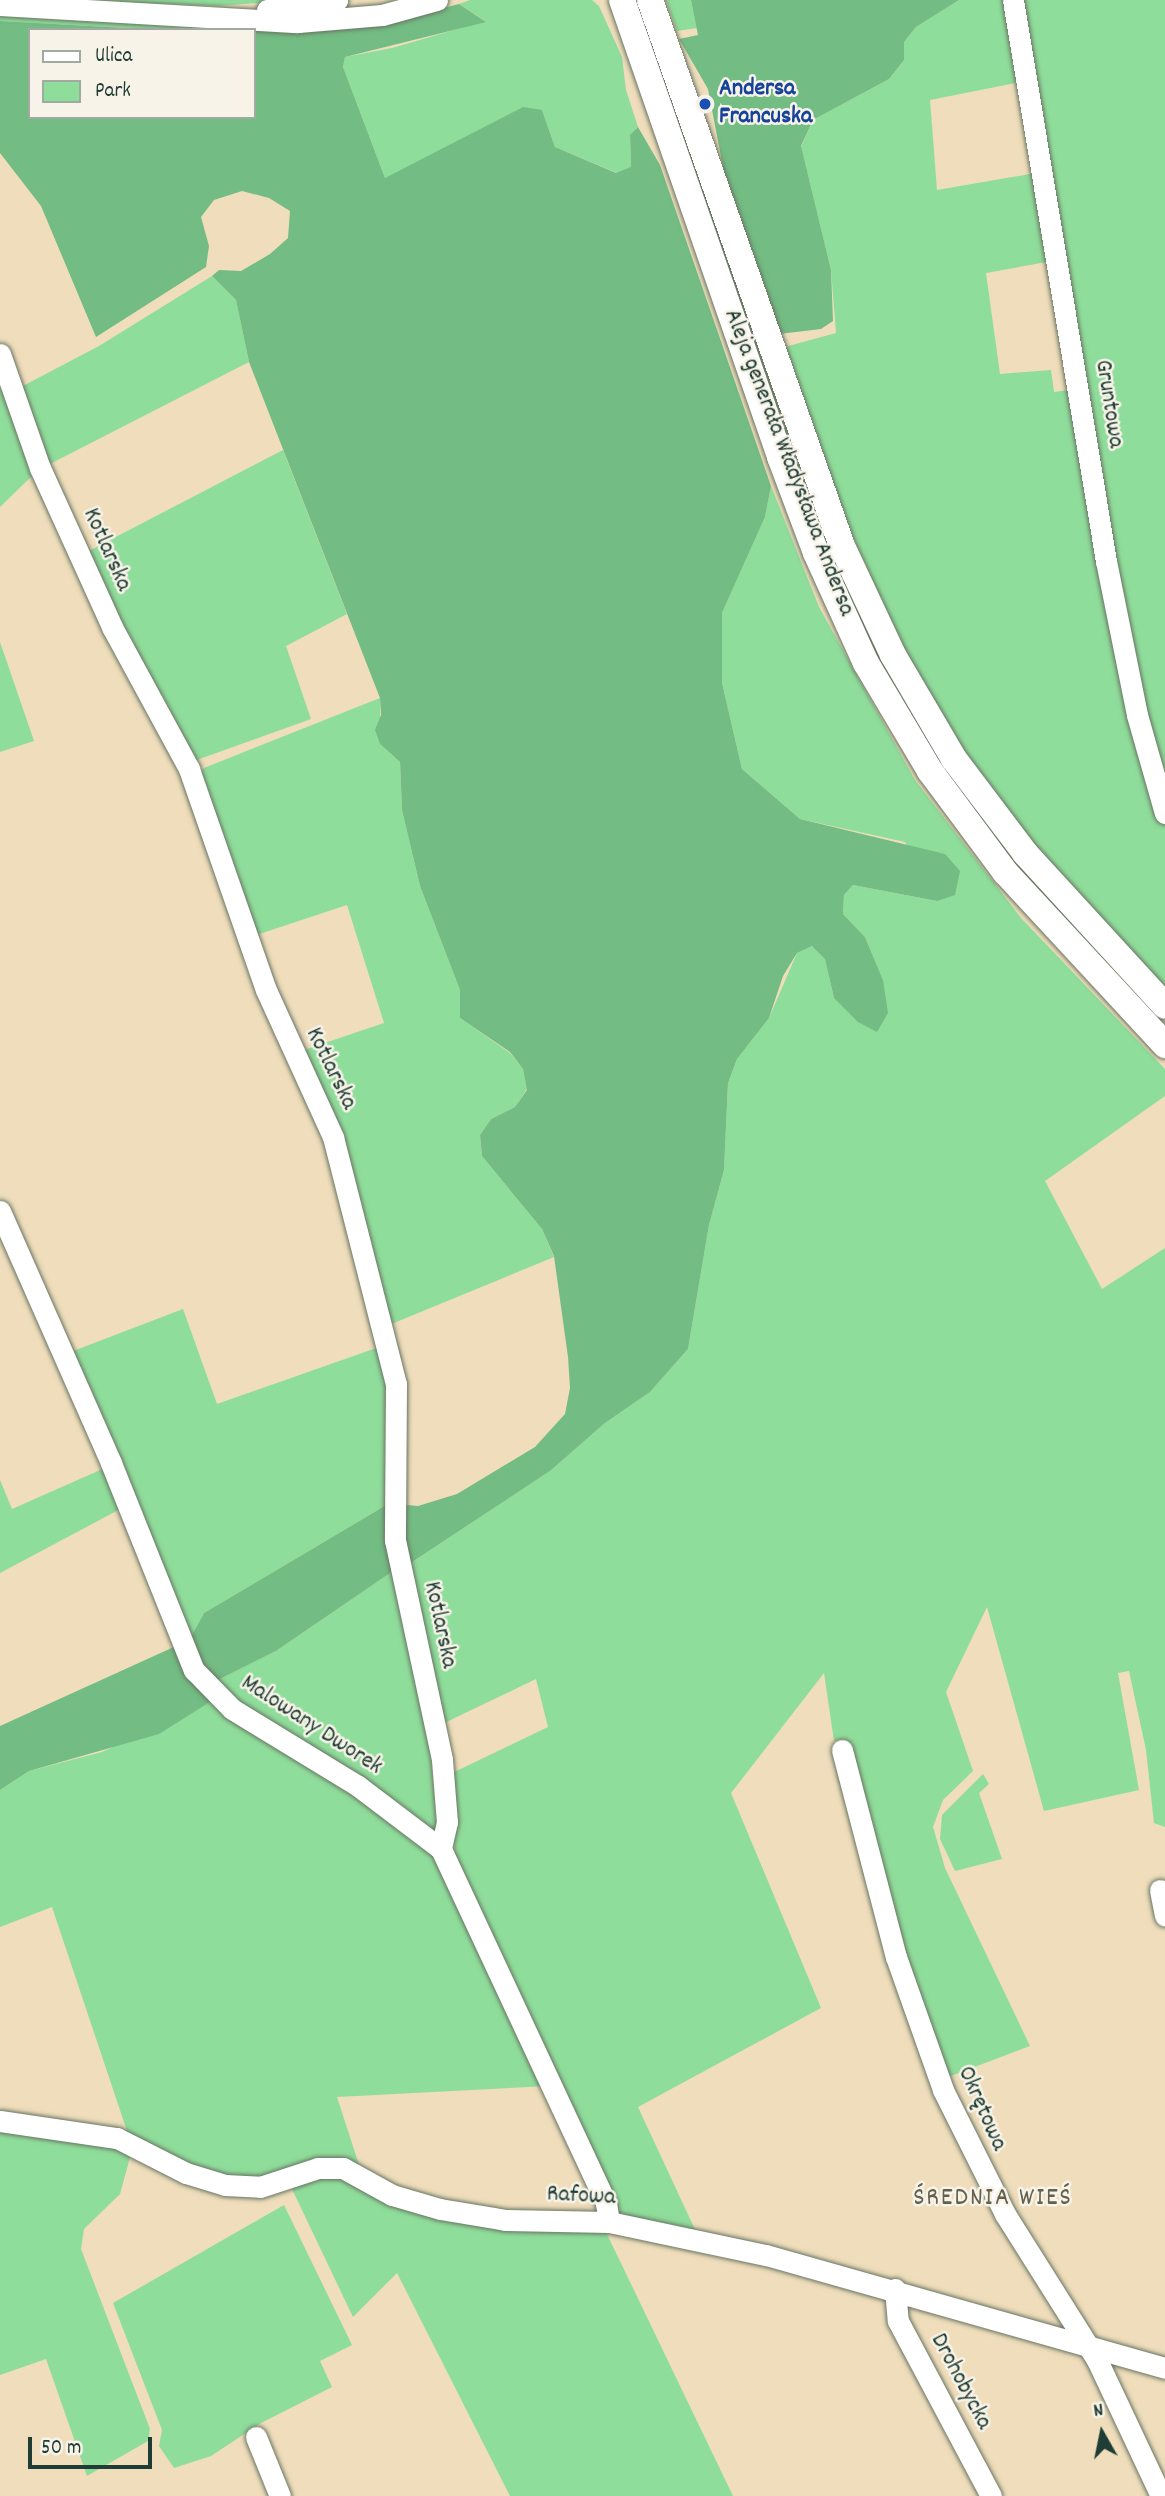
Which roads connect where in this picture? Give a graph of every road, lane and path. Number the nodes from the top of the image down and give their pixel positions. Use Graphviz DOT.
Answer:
graph roads {
  1 [pos="337,0"];
  2 [pos="438,0"];
  3 [pos="650,0"];
  4 [pos="1013,0"];
  5 [pos="621,2"];
  6 [pos="0,5"];
  7 [pos="202,17"];
  8 [pos="743,265"];
  9 [pos="717,274"];
  10 [pos="0,354"];
  11 [pos="1165,813"];
  12 [pos="1165,1006"];
  13 [pos="1165,1045"];
  14 [pos="0,1211"];
  15 [pos="842,1751"];
  16 [pos="441,1849"];
  17 [pos="1160,1890"];
  18 [pos="1165,1916"];
  19 [pos="0,2121"];
  20 [pos="610,2222"];
  21 [pos="895,2289"];
  22 [pos="1085,2342"];
  23 [pos="1165,2368"];
  24 [pos="256,2437"];
  25 [pos="280,2496"];
  26 [pos="991,2496"];
  27 [pos="1161,2496"];
  1 -- 7 [label="street"];
  2 -- 7 [label="street"];
  3 -- 8 [label="main road, Aleja generała Władysława Andersa"];
  4 -- 11 [label="street, Gruntowa"];
  5 -- 9 [label="main road, Aleja generała Władysława Andersa"];
  6 -- 7 [label="street"];
  8 -- 9 [label="main road"];
  8 -- 12 [label="main road, Aleja generała Władysława Andersa"];
  9 -- 13 [label="main road, Aleja generała Władysława Andersa"];
  10 -- 16 [label="street, Kotlarska"];
  14 -- 16 [label="street, Malowany Dworek"];
  15 -- 22 [label="street, Okrętowa"];
  16 -- 20 [label="street, Malowany Dworek"];
  17 -- 18 [label="street"];
  19 -- 20 [label="street, Rafowa"];
  20 -- 21 [label="street, Rafowa"];
  21 -- 22 [label="street, Rafowa"];
  21 -- 26 [label="street, Drohobycka"];
  22 -- 23 [label="street, Rafowa"];
  22 -- 27 [label="street, Okrętowa"];
  24 -- 25 [label="street"];
}
